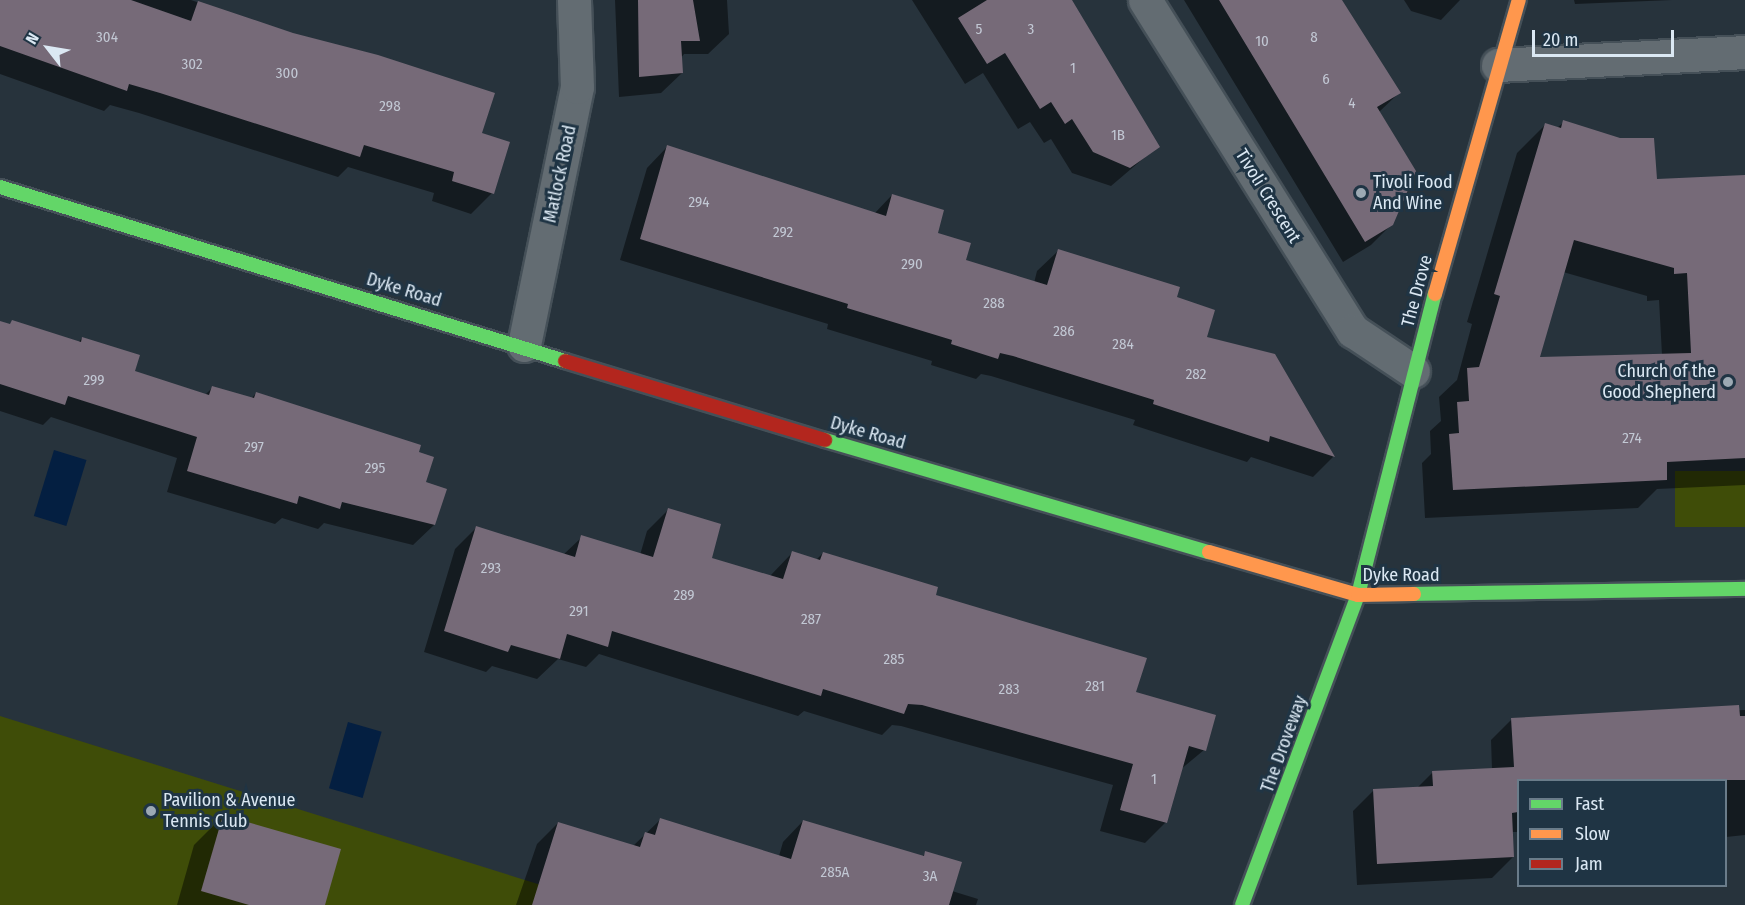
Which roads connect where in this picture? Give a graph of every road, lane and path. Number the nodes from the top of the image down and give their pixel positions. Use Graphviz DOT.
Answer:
graph roads {
  1 [pos="574,0"];
  2 [pos="1145,0"];
  3 [pos="1519,0"];
  4 [pos="1745,52"];
  5 [pos="1498,64"];
  6 [pos="0,187"];
  7 [pos="524,345"];
  8 [pos="1413,372"];
  9 [pos="1745,589"];
  10 [pos="1358,595"];
  11 [pos="1242,905"];
  1 -- 7 [label="street, Matlock Road"];
  2 -- 8 [label="street, Tivoli Crescent"];
  3 -- 5 [label="street, The Drove"];
  4 -- 5 [label="street"];
  5 -- 8 [label="street, The Drove"];
  6 -- 7 [label="street, Dyke Road"];
  7 -- 10 [label="street, Dyke Road"];
  8 -- 10 [label="street, The Drove"];
  9 -- 10 [label="street, Dyke Road"];
  10 -- 11 [label="street, The Droveway"];
}
